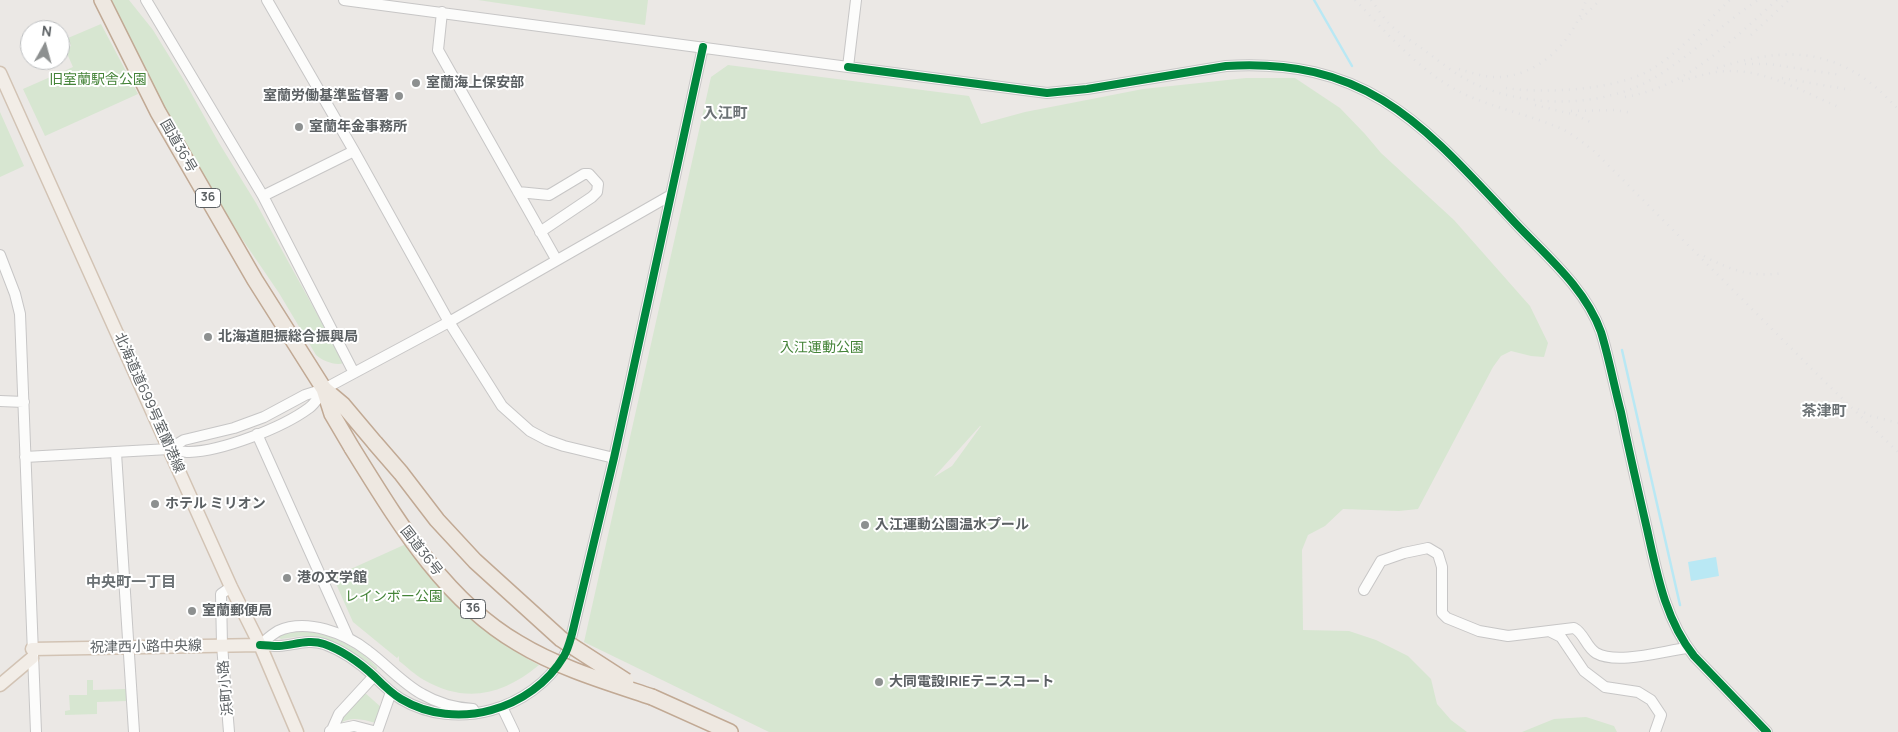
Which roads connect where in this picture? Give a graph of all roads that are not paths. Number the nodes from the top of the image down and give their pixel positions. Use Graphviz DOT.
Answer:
graph roads {
  1 [pos="102,0"];
  2 [pos="146,0"];
  3 [pos="267,0"];
  4 [pos="344,0"];
  5 [pos="856,0"];
  6 [pos="442,12"];
  7 [pos="703,47"];
  8 [pos="848,67"];
  9 [pos="0,73"];
  10 [pos="354,151"];
  11 [pos="518,192"];
  12 [pos="671,195"];
  13 [pos="263,196"];
  14 [pos="540,232"];
  15 [pos="0,255"];
  16 [pos="556,260"];
  17 [pos="449,322"];
  18 [pos="354,373"];
  19 [pos="324,389"];
  20 [pos="0,401"];
  21 [pos="24,402"];
  22 [pos="257,434"];
  23 [pos="170,449"];
  24 [pos="116,453"];
  25 [pos="25,457"];
  26 [pos="614,458"];
  27 [pos="231,587"];
  28 [pos="1364,590"];
  29 [pos="1549,631"];
  30 [pos="348,637"];
  31 [pos="222,645"];
  32 [pos="260,645"];
  33 [pos="128,648"];
  34 [pos="1687,648"];
  35 [pos="32,653"];
  36 [pos="374,676"];
  37 [pos="0,685"];
  38 [pos="391,692"];
  39 [pos="652,697"];
  40 [pos="502,707"];
  41 [pos="330,731"];
  42 [pos="36,732"];
  43 [pos="134,732"];
  44 [pos="229,732"];
  45 [pos="297,732"];
  46 [pos="377,732"];
  47 [pos="514,732"];
  48 [pos="730,732"];
  49 [pos="1655,732"];
  50 [pos="1767,732"];
  1 -- 19 [label="highway, 国道36号 / 36"];
  2 -- 13 [label="street"];
  3 -- 10 [label="street"];
  4 -- 6 [label="street"];
  5 -- 8 [label="street"];
  6 -- 7 [label="street"];
  6 -- 11 [label="street"];
  7 -- 8 [label="street"];
  7 -- 12 [label="street"];
  8 -- 34 [label="street"];
  9 -- 23 [label="main road, 北海道道699号室蘭港線"];
  10 -- 13 [label="street"];
  10 -- 17 [label="street"];
  11 -- 14 [label="street"];
  11 -- 14 [label="street"];
  12 -- 16 [label="street"];
  12 -- 26 [label="street"];
  13 -- 18 [label="street"];
  14 -- 16 [label="street"];
  15 -- 21 [label="street"];
  16 -- 17 [label="street"];
  17 -- 18 [label="street"];
  17 -- 26 [label="street"];
  18 -- 19 [label="street"];
  19 -- 22 [label="street"];
  19 -- 23 [label="street"];
  19 -- 39 [label="highway, 国道36号 / 36, bridge"];
  19 -- 39 [label="highway, 国道36号 / 36, bridge"];
  20 -- 21 [label="street"];
  21 -- 25 [label="street"];
  22 -- 23 [label="street"];
  22 -- 30 [label="street"];
  23 -- 24 [label="street"];
  23 -- 27 [label="main road, 北海道道699号室蘭港線"];
  24 -- 25 [label="street"];
  24 -- 33 [label="street"];
  25 -- 35 [label="street"];
  26 -- 40 [label="street"];
  27 -- 31 [label="street, 浜町小路"];
  27 -- 32 [label="main road, 北海道道699号室蘭港線"];
  28 -- 29 [label="street"];
  29 -- 34 [label="street"];
  29 -- 49 [label="street"];
  30 -- 32 [label="street"];
  30 -- 40 [label="street"];
  31 -- 32 [label="main road, 祝津西小路中央線"];
  31 -- 33 [label="main road, 祝津西小路中央線"];
  31 -- 44 [label="street, 浜町小路"];
  32 -- 36 [label="street"];
  32 -- 45 [label="main road, 北海道道699号室蘭港線"];
  33 -- 35 [label="main road, 祝津西小路中央線"];
  33 -- 43 [label="street"];
  34 -- 50 [label="street"];
  35 -- 37 [label="main road"];
  35 -- 42 [label="street"];
  36 -- 38 [label="street"];
  36 -- 41 [label="street"];
  38 -- 40 [label="street"];
  38 -- 46 [label="street"];
  39 -- 48 [label="highway, 国道36号 / 36"];
  40 -- 47 [label="street"];
  41 -- 46 [label="street"];
}
